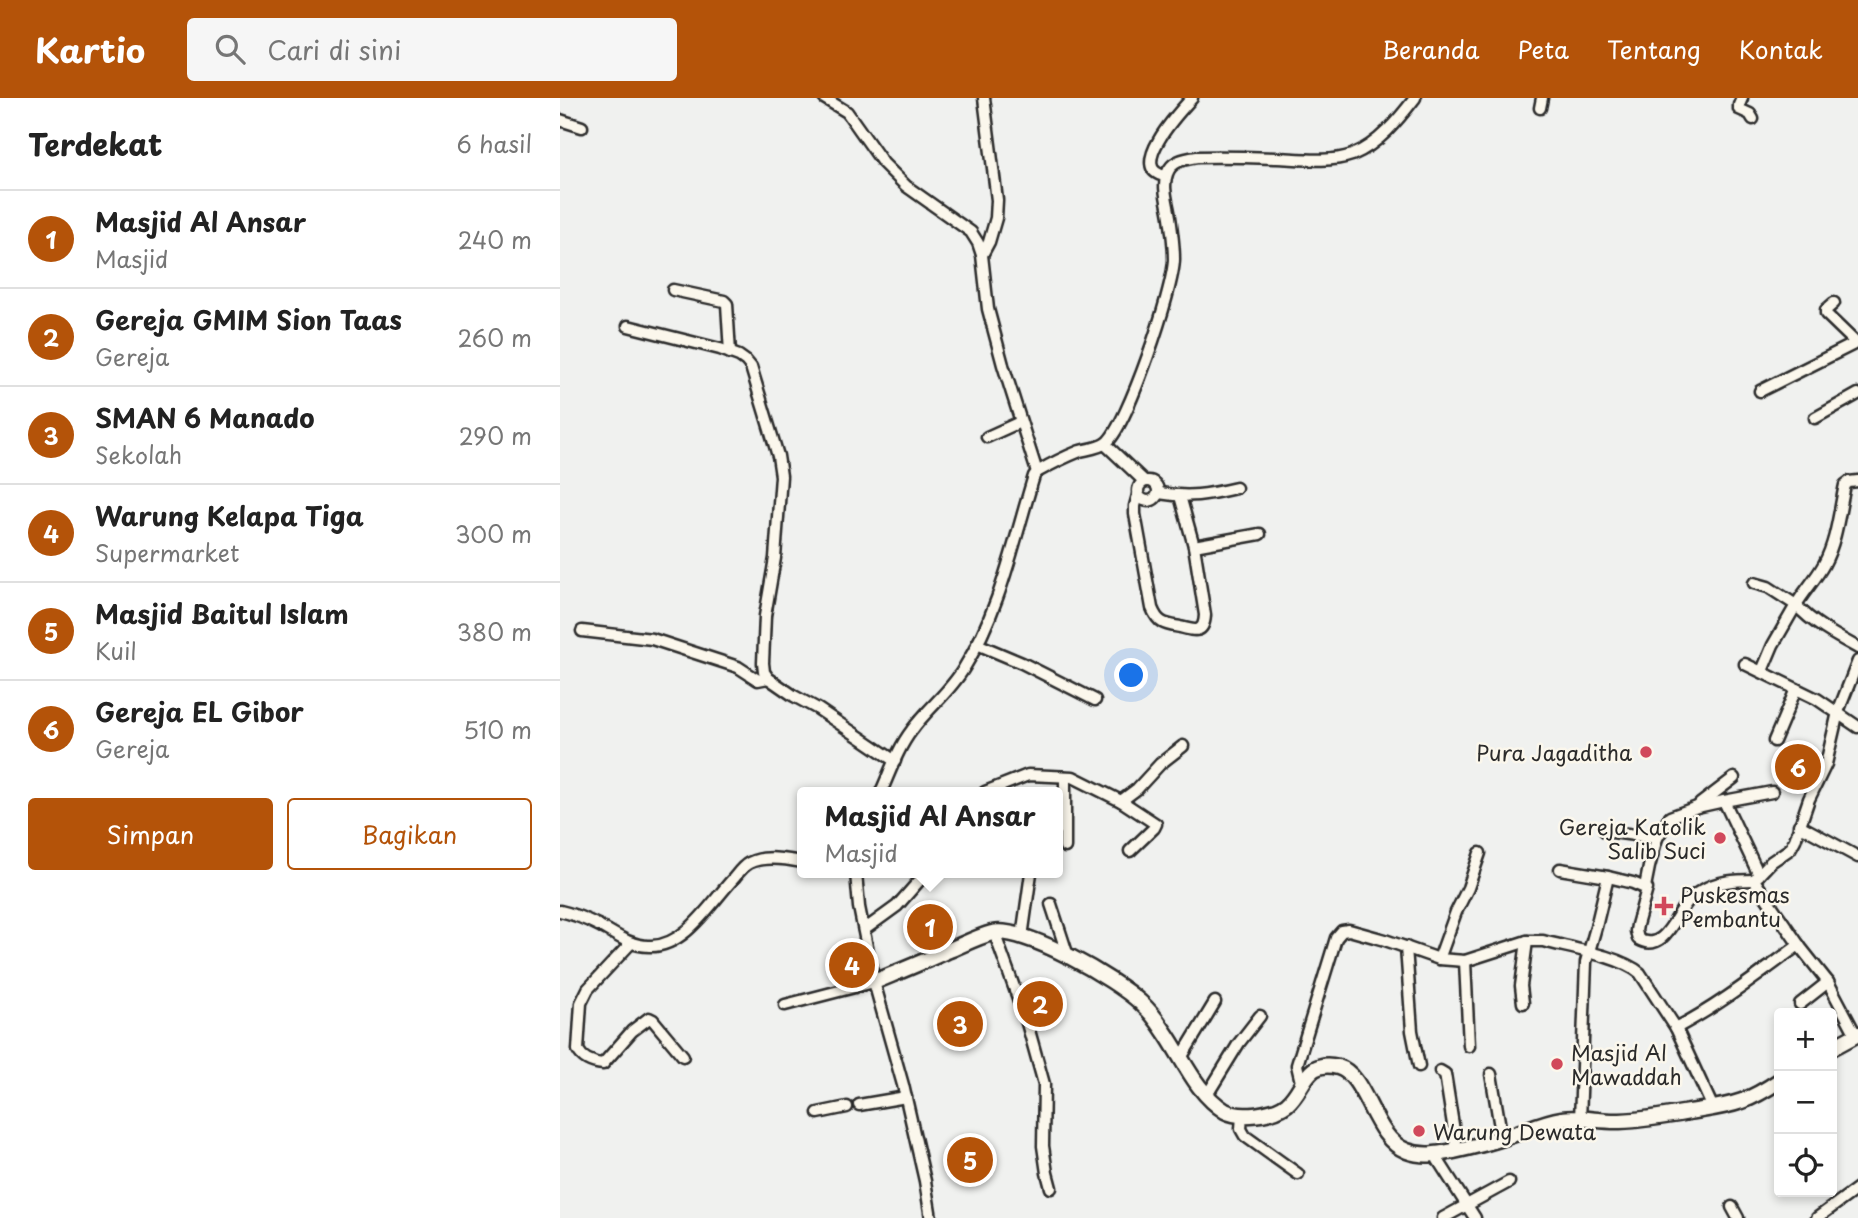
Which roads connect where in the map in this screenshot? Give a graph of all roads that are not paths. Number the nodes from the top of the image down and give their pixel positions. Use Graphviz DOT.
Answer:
graph roads {
  1 [pos="824,98"];
  2 [pos="984,98"];
  3 [pos="1192,98"];
  4 [pos="1415,98"];
  5 [pos="1738,100"];
  6 [pos="1753,119"];
  7 [pos="560,120"];
  8 [pos="582,127"];
  9 [pos="1166,176"];
  10 [pos="982,255"];
  11 [pos="673,290"];
  12 [pos="1834,303"];
  13 [pos="628,326"];
  14 [pos="1857,343"];
  15 [pos="730,353"];
  16 [pos="1760,391"];
  17 [pos="1858,394"];
  18 [pos="1815,418"];
  19 [pos="1020,422"];
  20 [pos="987,437"];
  21 [pos="1105,444"];
  22 [pos="1037,472"];
  23 [pos="1144,481"];
  24 [pos="1858,481"];
  25 [pos="1236,488"];
  26 [pos="1159,493"];
  27 [pos="1138,495"];
  28 [pos="1180,496"];
  29 [pos="1260,534"];
  30 [pos="1195,545"];
  31 [pos="1754,583"];
  32 [pos="1796,605"];
  33 [pos="582,631"];
  34 [pos="977,644"];
  35 [pos="1858,648"];
  36 [pos="1858,661"];
  37 [pos="1745,664"];
  38 [pos="1762,671"];
  39 [pos="768,678"];
  40 [pos="1797,689"];
  41 [pos="1095,700"];
  42 [pos="1838,712"];
  43 [pos="1858,727"];
  44 [pos="1774,741"];
  45 [pos="1183,746"];
  46 [pos="895,761"];
  47 [pos="1073,778"];
  48 [pos="1734,778"];
  49 [pos="883,787"];
  50 [pos="998,787"];
  51 [pos="1772,792"];
  52 [pos="1121,801"];
  53 [pos="1724,801"];
  54 [pos="1697,807"];
  55 [pos="1799,825"];
  56 [pos="1605,831"];
  57 [pos="1657,838"];
  58 [pos="1065,847"];
  59 [pos="1130,851"];
  60 [pos="1480,853"];
  61 [pos="1857,856"];
  62 [pos="797,862"];
  63 [pos="1560,869"];
  64 [pos="1608,877"];
  65 [pos="855,878"];
  66 [pos="922,878"];
  67 [pos="1030,878"];
  68 [pos="1757,878"];
  69 [pos="1645,887"];
  70 [pos="1051,904"];
  71 [pos="560,911"];
  72 [pos="864,930"];
  73 [pos="994,932"];
  74 [pos="1021,937"];
  75 [pos="1527,941"];
  76 [pos="631,943"];
  77 [pos="1406,947"];
  78 [pos="1801,948"];
  79 [pos="1589,953"];
  80 [pos="1068,956"];
  81 [pos="1439,958"];
  82 [pos="1465,961"];
  83 [pos="874,982"];
  84 [pos="1828,982"];
  85 [pos="1216,1002"];
  86 [pos="1523,1003"];
  87 [pos="1800,1004"];
  88 [pos="785,1005"];
  89 [pos="1261,1016"];
  90 [pos="1678,1032"];
  91 [pos="1857,1034"];
  92 [pos="1837,1045"];
  93 [pos="1469,1046"];
  94 [pos="683,1056"];
  95 [pos="1181,1058"];
  96 [pos="1419,1066"];
  97 [pos="1440,1071"];
  98 [pos="1491,1074"];
  99 [pos="1301,1082"];
  100 [pos="1774,1084"];
  101 [pos="1207,1095"];
  102 [pos="906,1097"];
  103 [pos="859,1105"];
  104 [pos="847,1107"];
  105 [pos="1713,1108"];
  106 [pos="818,1113"];
  107 [pos="1242,1116"];
  108 [pos="1580,1120"];
  109 [pos="1502,1139"];
  110 [pos="1457,1150"];
  111 [pos="1437,1154"];
  112 [pos="1298,1174"];
  113 [pos="1508,1182"];
  114 [pos="1051,1188"];
  115 [pos="1858,1188"];
  116 [pos="1466,1205"];
  117 [pos="1732,1207"];
  118 [pos="932,1218"];
  119 [pos="1443,1218"];
  120 [pos="1475,1218"];
  121 [pos="1738,1218"];
  122 [pos="1817,1218"];
  1 -- 10 [label="street"];
  2 -- 10 [label="street"];
  3 -- 9 [label="street"];
  4 -- 9 [label="street"];
  5 -- 6 [label="street"];
  7 -- 8 [label="street"];
  9 -- 21 [label="street"];
  10 -- 19 [label="street"];
  11 -- 15 [label="street"];
  12 -- 14 [label="street"];
  13 -- 15 [label="street"];
  14 -- 16 [label="street"];
  15 -- 39 [label="street"];
  17 -- 18 [label="street"];
  19 -- 20 [label="street"];
  19 -- 22 [label="street"];
  21 -- 22 [label="street"];
  21 -- 23 [label="street"];
  22 -- 34 [label="street"];
  23 -- 26 [label="street"];
  23 -- 27 [label="street"];
  24 -- 32 [label="street"];
  25 -- 28 [label="street"];
  26 -- 27 [label="street"];
  26 -- 28 [label="street"];
  27 -- 30 [label="street"];
  28 -- 30 [label="street"];
  29 -- 30 [label="street"];
  31 -- 32 [label="street"];
  32 -- 35 [label="street"];
  32 -- 38 [label="street"];
  33 -- 39 [label="street"];
  34 -- 41 [label="street"];
  34 -- 46 [label="street"];
  36 -- 42 [label="street"];
  37 -- 38 [label="street"];
  38 -- 40 [label="street"];
  39 -- 46 [label="street"];
  40 -- 42 [label="street"];
  40 -- 44 [label="street"];
  42 -- 43 [label="street"];
  42 -- 55 [label="street"];
  45 -- 52 [label="street"];
  46 -- 49 [label="street"];
  47 -- 50 [label="street"];
  47 -- 52 [label="street"];
  47 -- 58 [label="street"];
  48 -- 54 [label="street"];
  51 -- 53 [label="street"];
  52 -- 59 [label="street"];
  53 -- 54 [label="street"];
  53 -- 68 [label="street"];
  54 -- 57 [label="street"];
  55 -- 61 [label="street"];
  55 -- 68 [label="street"];
  56 -- 57 [label="street"];
  57 -- 69 [label="street"];
  60 -- 81 [label="street"];
  62 -- 76 [label="street"];
  63 -- 64 [label="street"];
  64 -- 69 [label="street"];
  64 -- 79 [label="street"];
  65 -- 72 [label="street"];
  66 -- 72 [label="street"];
  67 -- 74 [label="street"];
  68 -- 69 [label="street"];
  68 -- 78 [label="street"];
  70 -- 80 [label="street"];
  71 -- 76 [label="street"];
  72 -- 83 [label="street"];
  73 -- 74 [label="street"];
  73 -- 83 [label="street"];
  73 -- 114 [label="street"];
  74 -- 80 [label="street"];
  75 -- 79 [label="street"];
  75 -- 82 [label="street"];
  75 -- 86 [label="street"];
  76 -- 94 [label="street"];
  77 -- 81 [label="street"];
  77 -- 96 [label="street"];
  77 -- 99 [label="street"];
  78 -- 84 [label="street"];
  78 -- 90 [label="street"];
  79 -- 90 [label="street"];
  79 -- 108 [label="street"];
  80 -- 95 [label="street"];
  81 -- 82 [label="street"];
  82 -- 93 [label="street"];
  83 -- 88 [label="street"];
  83 -- 102 [label="street"];
  84 -- 87 [label="street"];
  84 -- 91 [label="street"];
  85 -- 95 [label="street"];
  89 -- 101 [label="street"];
  90 -- 105 [label="street"];
  91 -- 92 [label="street"];
  95 -- 101 [label="street"];
  97 -- 110 [label="street"];
  98 -- 109 [label="street"];
  99 -- 107 [label="street"];
  99 -- 111 [label="street"];
  100 -- 105 [label="street"];
  101 -- 107 [label="street"];
  102 -- 103 [label="street"];
  102 -- 118 [label="street"];
  104 -- 106 [label="street"];
  105 -- 108 [label="street"];
  107 -- 112 [label="street"];
  108 -- 109 [label="street"];
  109 -- 110 [label="street"];
  110 -- 111 [label="street"];
  111 -- 116 [label="street"];
  113 -- 116 [label="street"];
  115 -- 122 [label="street"];
  116 -- 119 [label="street"];
  116 -- 120 [label="street"];
  117 -- 121 [label="street"];
}
